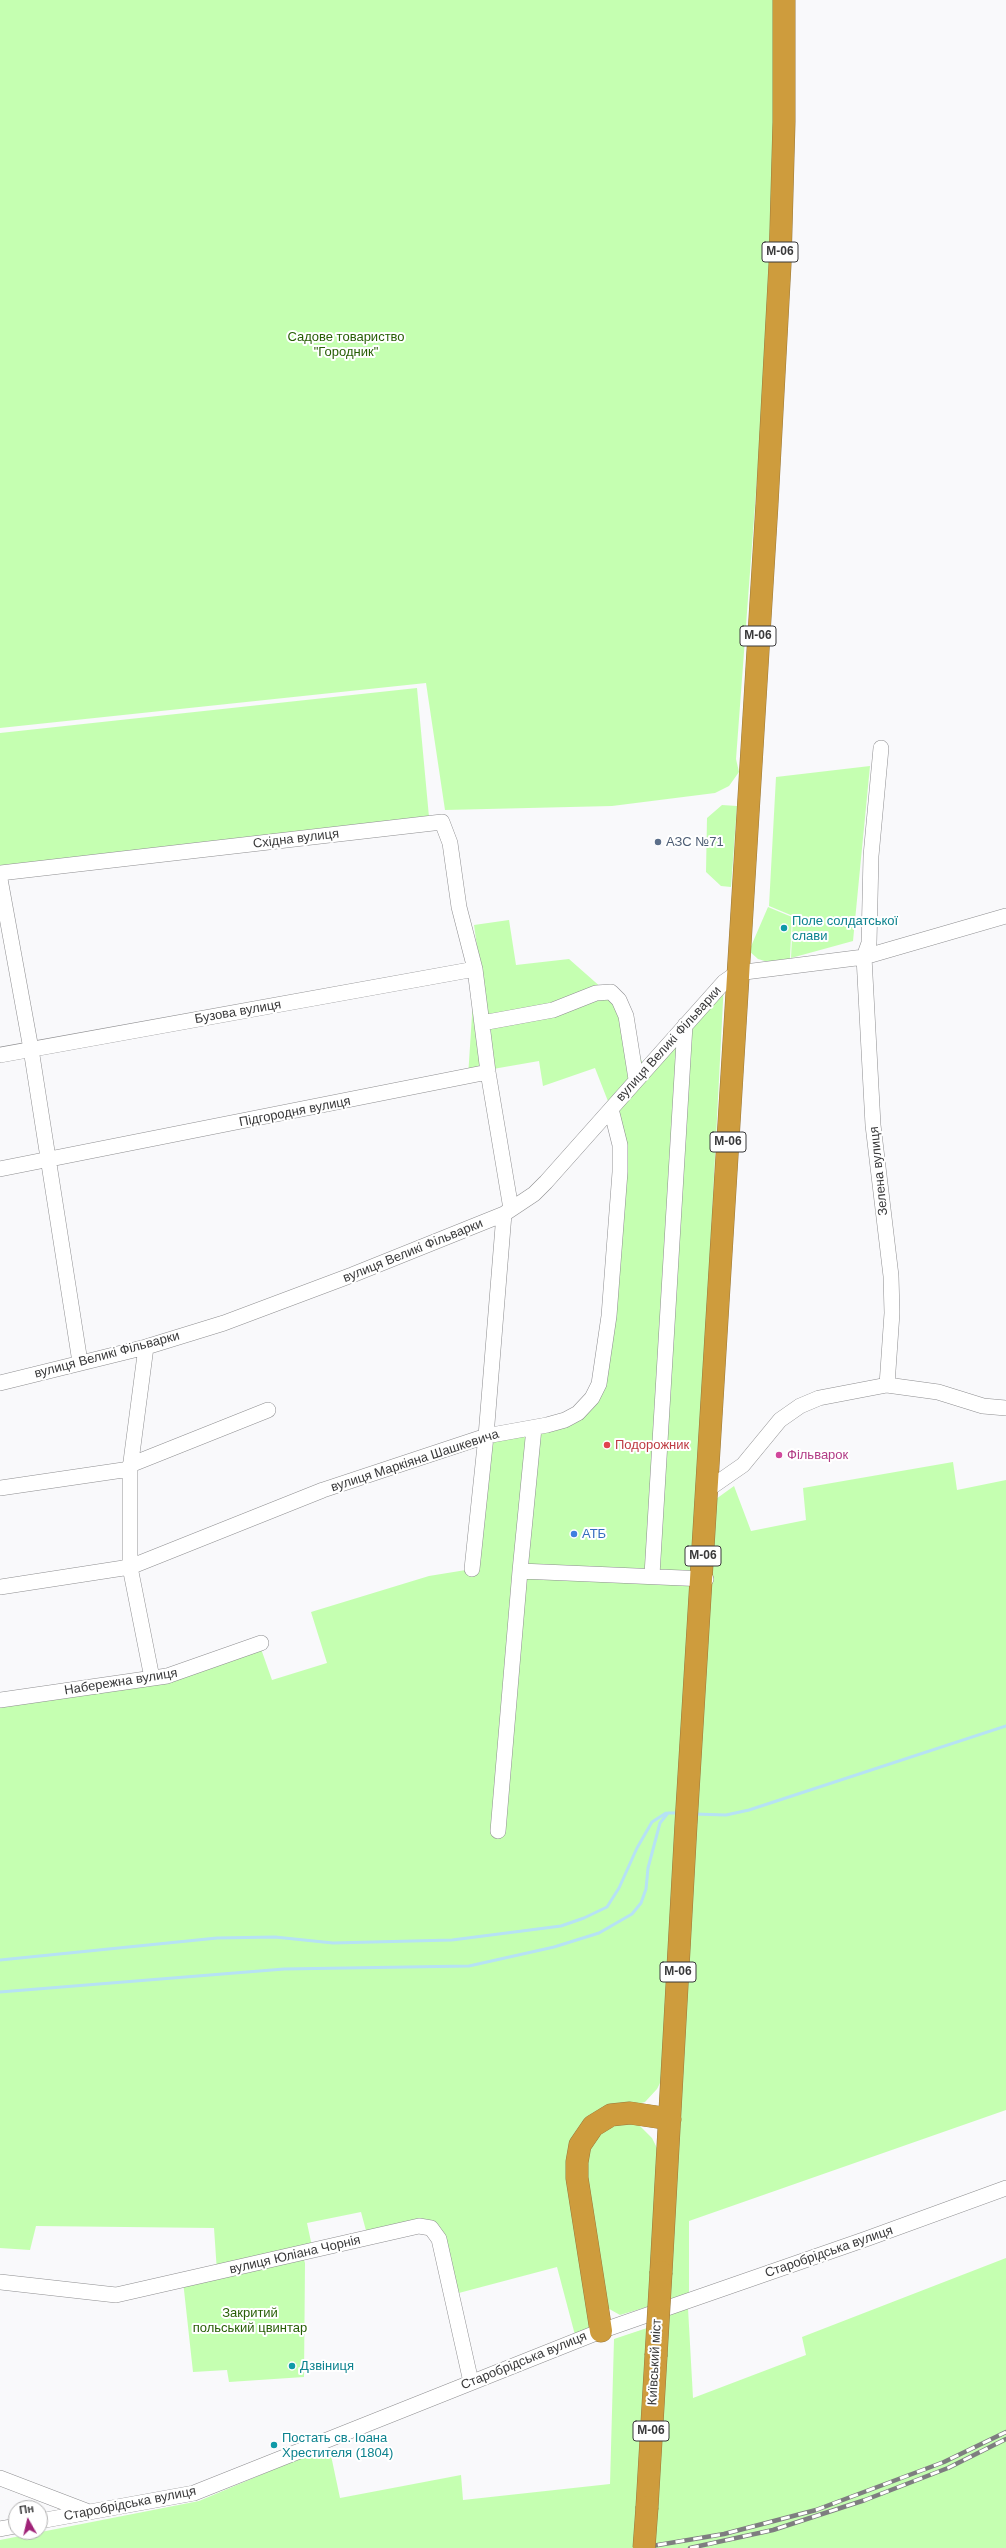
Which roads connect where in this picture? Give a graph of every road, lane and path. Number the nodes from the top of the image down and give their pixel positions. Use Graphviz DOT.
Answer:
graph roads {
  1 [pos="784,0"];
  2 [pos="881,748"];
  3 [pos="0,873"];
  4 [pos="0,879"];
  5 [pos="1006,916"];
  6 [pos="864,957"];
  7 [pos="475,969"];
  8 [pos="737,973"];
  9 [pos="482,1023"];
  10 [pos="685,1025"];
  11 [pos="31,1049"];
  12 [pos="0,1055"];
  13 [pos="488,1072"];
  14 [pos="636,1079"];
  15 [pos="611,1109"];
  16 [pos="49,1160"];
  17 [pos="0,1169"];
  18 [pos="508,1212"];
  19 [pos="146,1347"];
  20 [pos="80,1362"];
  21 [pos="0,1383"];
  22 [pos="887,1385"];
  23 [pos="1006,1408"];
  24 [pos="268,1410"];
  25 [pos="534,1428"];
  26 [pos="486,1436"];
  27 [pos="130,1467"];
  28 [pos="0,1488"];
  29 [pos="707,1490"];
  30 [pos="130,1567"];
  31 [pos="472,1569"];
  32 [pos="520,1571"];
  33 [pos="652,1575"];
  34 [pos="704,1579"];
  35 [pos="0,1586"];
  36 [pos="261,1643"];
  37 [pos="152,1678"];
  38 [pos="0,1700"];
  39 [pos="498,1831"];
  40 [pos="670,2119"];
  41 [pos="1006,2188"];
  42 [pos="0,2282"];
  43 [pos="601,2331"];
  44 [pos="471,2382"];
  45 [pos="0,2478"];
  46 [pos="89,2512"];
  47 [pos="48,2520"];
  48 [pos="644,2548"];
  1 -- 8 [label="highway, М-06"];
  2 -- 6 [label="street, Зелена вулиця"];
  3 -- 7 [label="street, Східна вулиця"];
  4 -- 11 [label="street"];
  5 -- 6 [label="street"];
  6 -- 8 [label="street"];
  6 -- 22 [label="street, Зелена вулиця"];
  7 -- 9 [label="street"];
  7 -- 11 [label="street, Бузова вулиця"];
  8 -- 10 [label="street, вулиця Великі Фільварки"];
  8 -- 29 [label="highway, М-06"];
  9 -- 13 [label="street"];
  9 -- 14 [label="street"];
  10 -- 14 [label="street, вулиця Великі Фільварки"];
  10 -- 33 [label="street"];
  11 -- 12 [label="street, Бузова вулиця"];
  11 -- 16 [label="street"];
  13 -- 16 [label="street, Підгородня вулиця"];
  13 -- 18 [label="street"];
  14 -- 15 [label="street, вулиця Великі Фільварки"];
  15 -- 18 [label="street, вулиця Великі Фільварки"];
  15 -- 25 [label="street, вулиця Маркіяна Шашкевича"];
  16 -- 17 [label="street, Підгородня вулиця"];
  16 -- 20 [label="street"];
  18 -- 19 [label="street, вулиця Великі Фільварки"];
  18 -- 26 [label="street"];
  19 -- 20 [label="street, вулиця Великі Фільварки"];
  19 -- 27 [label="street"];
  20 -- 21 [label="street, вулиця Великі Фільварки"];
  22 -- 23 [label="street"];
  22 -- 29 [label="street"];
  24 -- 27 [label="street"];
  25 -- 26 [label="street, вулиця Маркіяна Шашкевича"];
  25 -- 32 [label="street"];
  26 -- 30 [label="street, вулиця Маркіяна Шашкевича"];
  26 -- 31 [label="street"];
  27 -- 28 [label="street"];
  27 -- 30 [label="street"];
  29 -- 34 [label="highway, М-06"];
  30 -- 35 [label="street, вулиця Маркіяна Шашкевича"];
  30 -- 37 [label="street"];
  32 -- 33 [label="street"];
  32 -- 39 [label="street"];
  33 -- 34 [label="street"];
  34 -- 40 [label="highway, М-06"];
  36 -- 37 [label="street, Набережна вулиця"];
  37 -- 38 [label="street, Набережна вулиця"];
  40 -- 43 [label="highway"];
  40 -- 48 [label="highway, Київський міст / М-06, bridge"];
  41 -- 43 [label="street, Старобрідська вулиця"];
  42 -- 44 [label="street, вулиця Юліана Чорнія"];
  43 -- 44 [label="street, Старобрідська вулиця"];
  44 -- 46 [label="street, Старобрідська вулиця"];
  45 -- 46 [label="street"];
  46 -- 47 [label="street, Старобрідська вулиця"];
}
